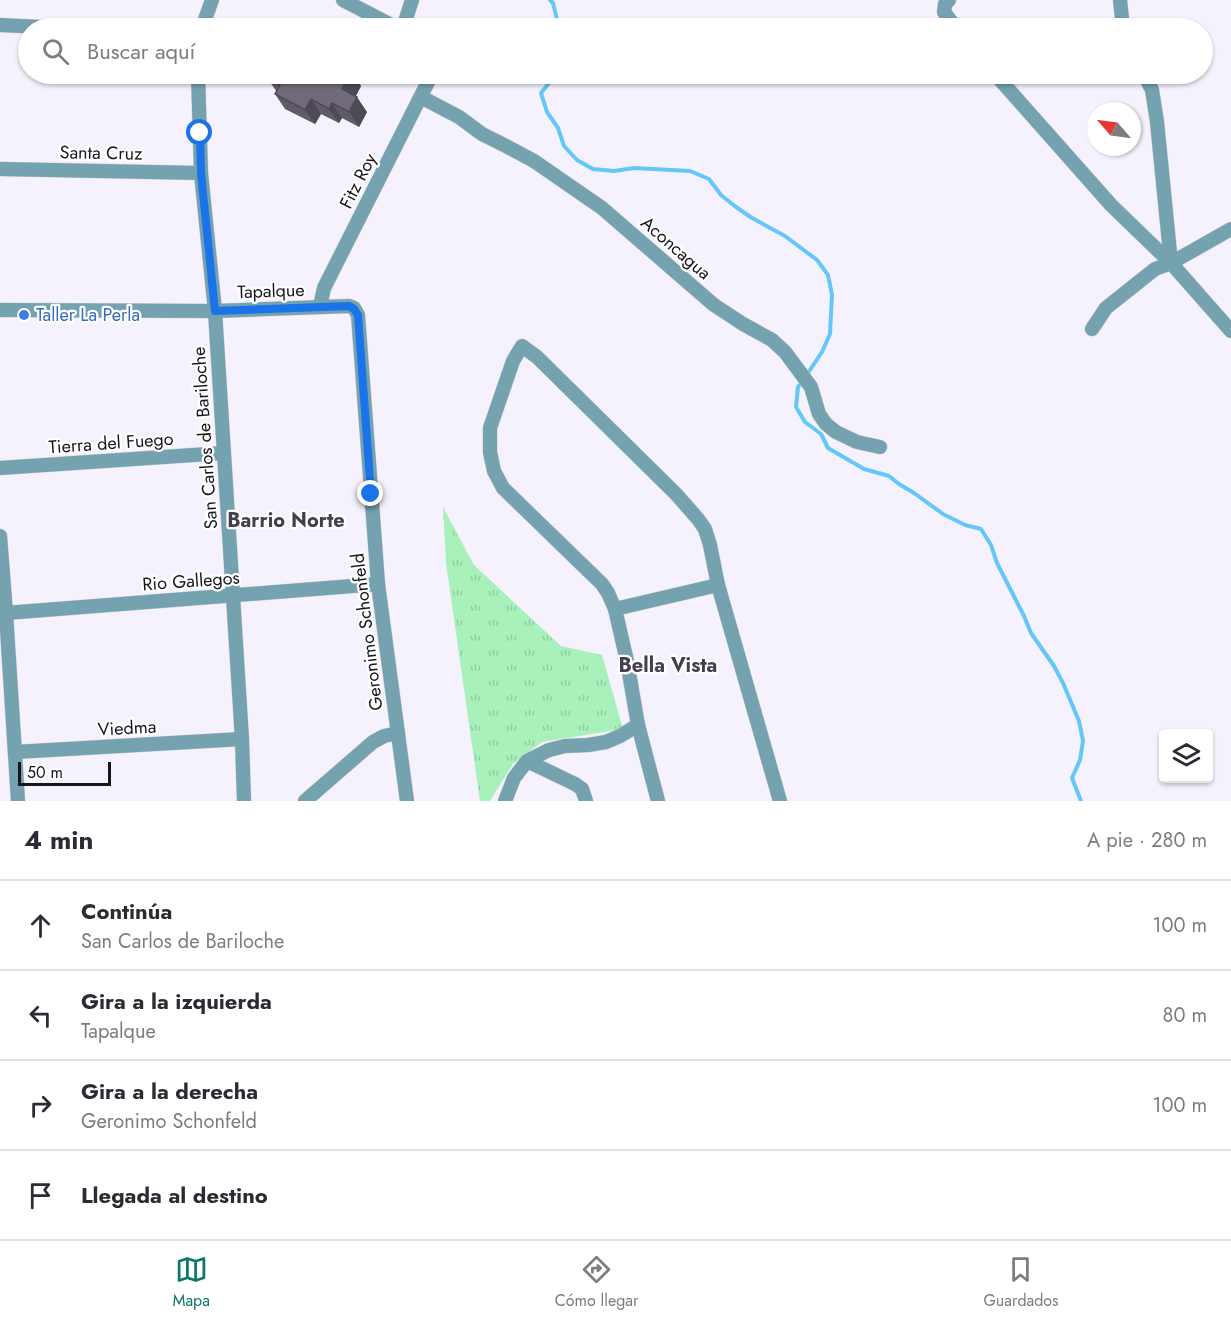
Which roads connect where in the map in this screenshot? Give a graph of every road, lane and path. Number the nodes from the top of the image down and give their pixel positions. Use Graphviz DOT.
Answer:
graph roads {
  1 [pos="212,0"];
  2 [pos="343,0"];
  3 [pos="412,0"];
  4 [pos="949,0"];
  5 [pos="1118,1"];
  6 [pos="206,18"];
  7 [pos="378,18"];
  8 [pos="406,18"];
  9 [pos="948,18"];
  10 [pos="1121,18"];
  11 [pos="0,25"];
  12 [pos="18,26"];
  13 [pos="198,84"];
  14 [pos="427,84"];
  15 [pos="1004,84"];
  16 [pos="1149,84"];
  17 [pos="421,97"];
  18 [pos="0,169"];
  19 [pos="201,173"];
  20 [pos="1231,229"];
  21 [pos="1171,263"];
  22 [pos="320,306"];
  23 [pos="0,310"];
  24 [pos="215,311"];
  25 [pos="358,315"];
  26 [pos="1092,329"];
  27 [pos="1231,331"];
  28 [pos="880,447"];
  29 [pos="224,453"];
  30 [pos="0,468"];
  31 [pos="0,536"];
  32 [pos="378,584"];
  33 [pos="718,585"];
  34 [pos="234,595"];
  35 [pos="615,609"];
  36 [pos="6,613"];
  37 [pos="638,725"];
  38 [pos="398,733"];
  39 [pos="242,739"];
  40 [pos="15,752"];
  41 [pos="527,761"];
  42 [pos="18,801"];
  43 [pos="244,801"];
  44 [pos="305,801"];
  45 [pos="407,801"];
  46 [pos="505,801"];
  47 [pos="586,801"];
  48 [pos="658,801"];
  49 [pos="780,801"];
  1 -- 6 [label="street"];
  2 -- 7 [label="street"];
  3 -- 8 [label="street"];
  4 -- 9 [label="street"];
  5 -- 10 [label="street"];
  11 -- 12 [label="street"];
  13 -- 19 [label="street, San Carlos de Bariloche"];
  14 -- 17 [label="street, Fitz Roy"];
  15 -- 21 [label="street"];
  16 -- 21 [label="street"];
  17 -- 22 [label="street, Fitz Roy"];
  17 -- 28 [label="street, Aconcagua"];
  18 -- 19 [label="street, Santa Cruz"];
  19 -- 24 [label="street, San Carlos de Bariloche"];
  20 -- 21 [label="street"];
  21 -- 26 [label="street"];
  21 -- 27 [label="street"];
  22 -- 24 [label="street, Tapalque"];
  22 -- 25 [label="street, Tapalque"];
  23 -- 24 [label="street, Tapalque"];
  24 -- 29 [label="street, San Carlos de Bariloche"];
  25 -- 32 [label="street, Geronimo Schonfeld"];
  29 -- 30 [label="street, Tierra del Fuego"];
  29 -- 34 [label="street, San Carlos de Bariloche"];
  31 -- 36 [label="street"];
  32 -- 34 [label="street, Rio Gallegos"];
  32 -- 38 [label="street, Geronimo Schonfeld"];
  33 -- 35 [label="street"];
  33 -- 35 [label="street"];
  33 -- 49 [label="street"];
  34 -- 36 [label="street, Rio Gallegos"];
  34 -- 39 [label="street, San Carlos de Bariloche"];
  35 -- 37 [label="street"];
  36 -- 40 [label="street"];
  37 -- 41 [label="street"];
  37 -- 48 [label="street"];
  38 -- 44 [label="street"];
  38 -- 45 [label="street, Geronimo Schonfeld"];
  39 -- 40 [label="street, Viedma"];
  39 -- 43 [label="street, San Carlos de Bariloche"];
  40 -- 42 [label="street"];
  41 -- 46 [label="street"];
  41 -- 47 [label="street"];
}
